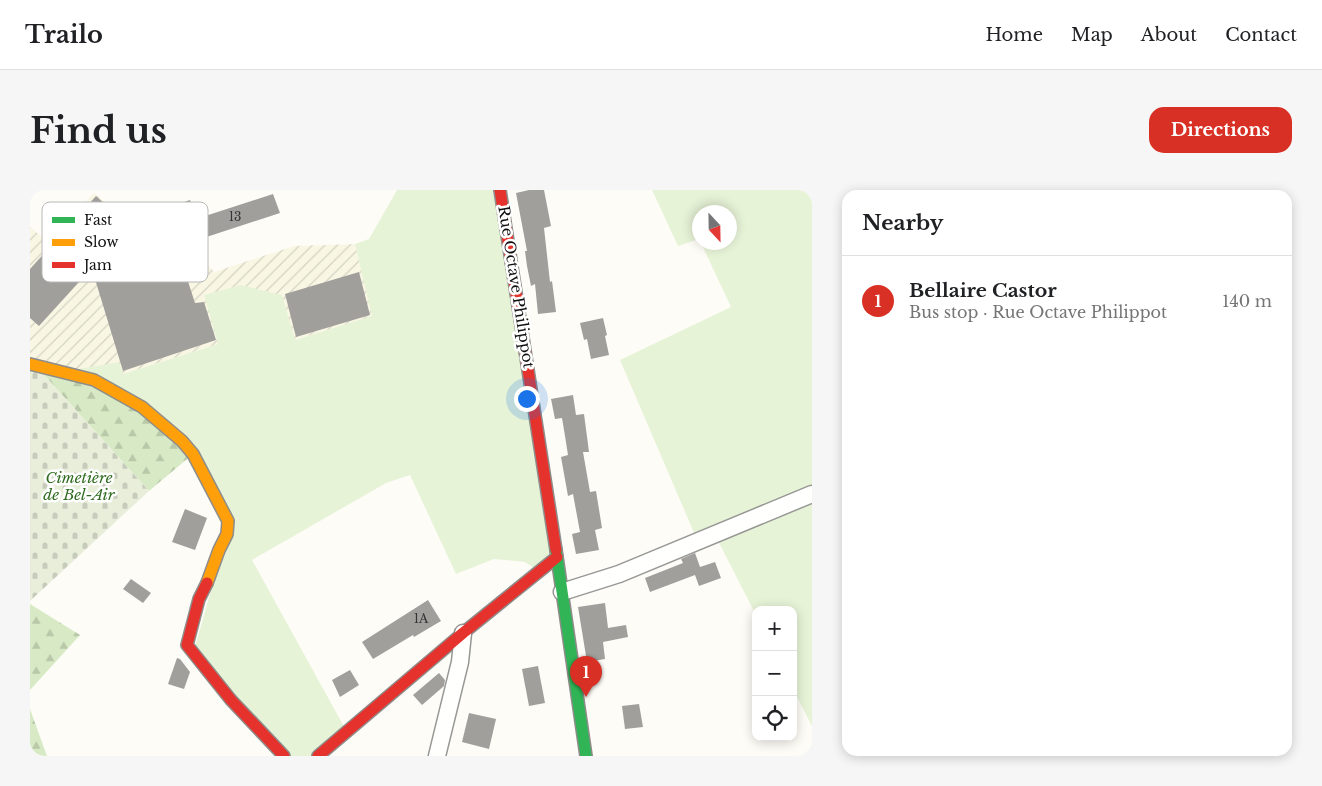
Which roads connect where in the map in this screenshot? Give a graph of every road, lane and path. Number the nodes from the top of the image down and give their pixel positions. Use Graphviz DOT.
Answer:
graph roads {
  1 [pos="500,190"];
  2 [pos="30,364"];
  3 [pos="810,495"];
  4 [pos="557,557"];
  5 [pos="562,592"];
  6 [pos="463,633"];
  7 [pos="284,756"];
  8 [pos="318,756"];
  9 [pos="436,756"];
  10 [pos="586,756"];
  1 -- 4 [label="street, Rue Octave Philippot"];
  2 -- 7 [label="street"];
  3 -- 5 [label="street"];
  4 -- 5 [label="street, Rue Octave Philippot"];
  4 -- 6 [label="street"];
  5 -- 10 [label="street, Rue Octave Philippot"];
  6 -- 8 [label="street"];
  6 -- 9 [label="street"];
}
